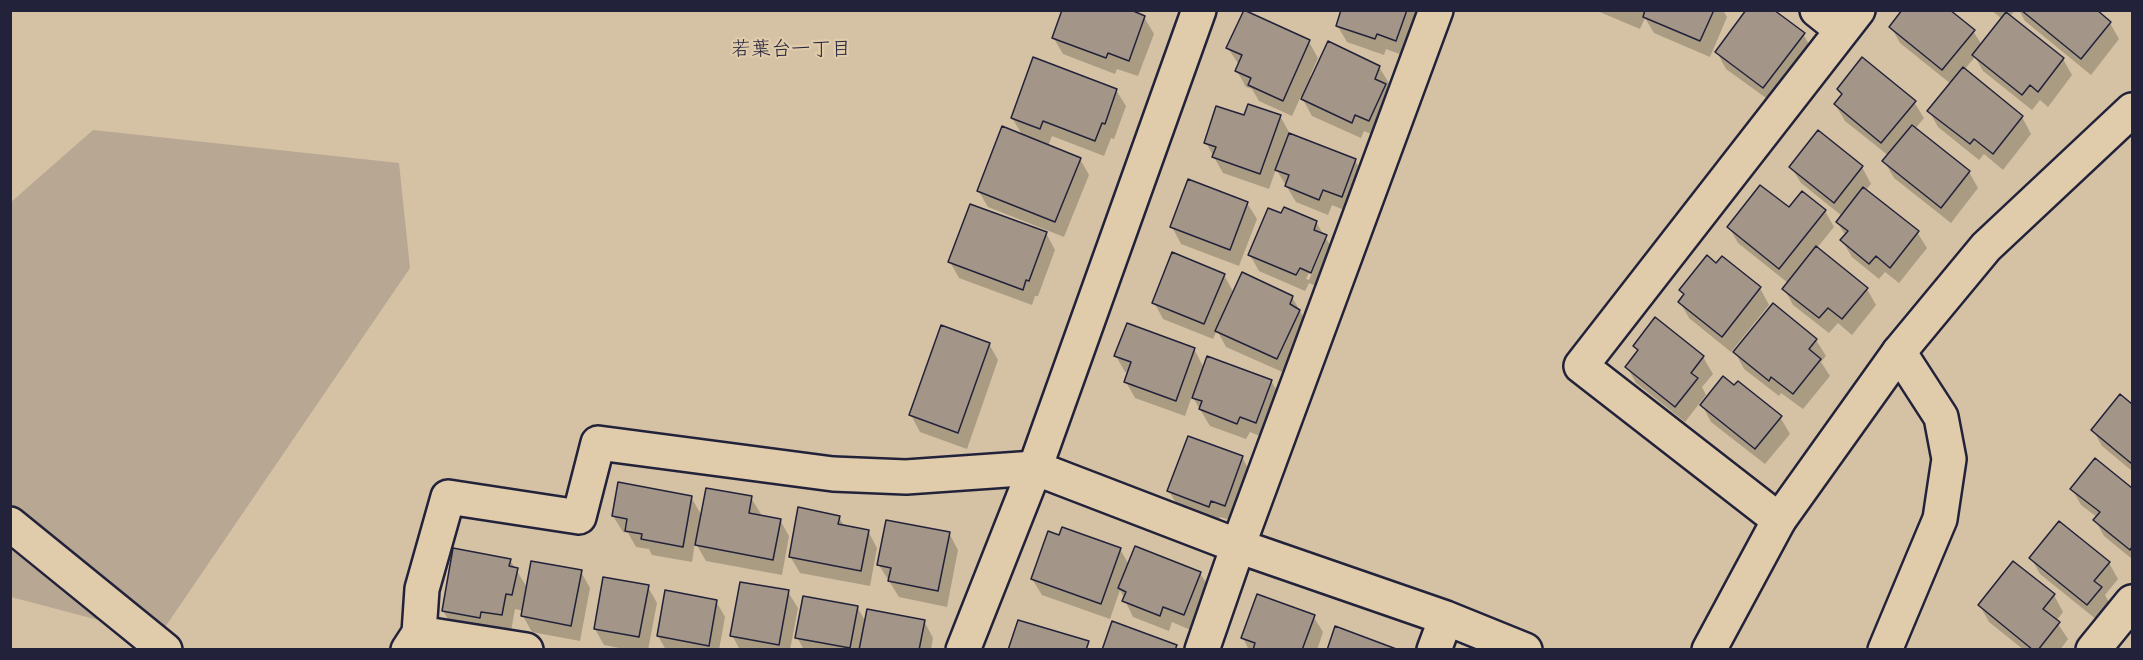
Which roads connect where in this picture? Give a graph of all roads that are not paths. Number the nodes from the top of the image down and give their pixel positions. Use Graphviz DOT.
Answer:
graph roads {
  1 [pos="1199,10"];
  2 [pos="1436,10"];
  3 [pos="1839,17"];
  4 [pos="2133,110"];
  5 [pos="1899,352"];
  6 [pos="1035,468"];
  7 [pos="1779,520"];
  8 [pos="10,524"];
  9 [pos="1238,546"];
  10 [pos="2133,602"];
  11 [pos="1446,618"];
  12 [pos="413,641"];
  13 [pos="165,650"];
  14 [pos="525,650"];
  15 [pos="963,650"];
  16 [pos="1202,650"];
  17 [pos="1434,650"];
  18 [pos="1525,650"];
  19 [pos="1708,650"];
  20 [pos="1886,650"];
  21 [pos="2093,650"];
  1 -- 6 [label="street"];
  2 -- 9 [label="street"];
  3 -- 7 [label="street"];
  4 -- 5 [label="street"];
  5 -- 7 [label="street"];
  5 -- 20 [label="street"];
  6 -- 9 [label="street"];
  6 -- 12 [label="street"];
  6 -- 15 [label="street"];
  7 -- 19 [label="street"];
  8 -- 13 [label="street"];
  9 -- 11 [label="street"];
  9 -- 16 [label="street"];
  10 -- 21 [label="street"];
  11 -- 17 [label="street"];
  11 -- 18 [label="street"];
  12 -- 14 [label="street"];
}
